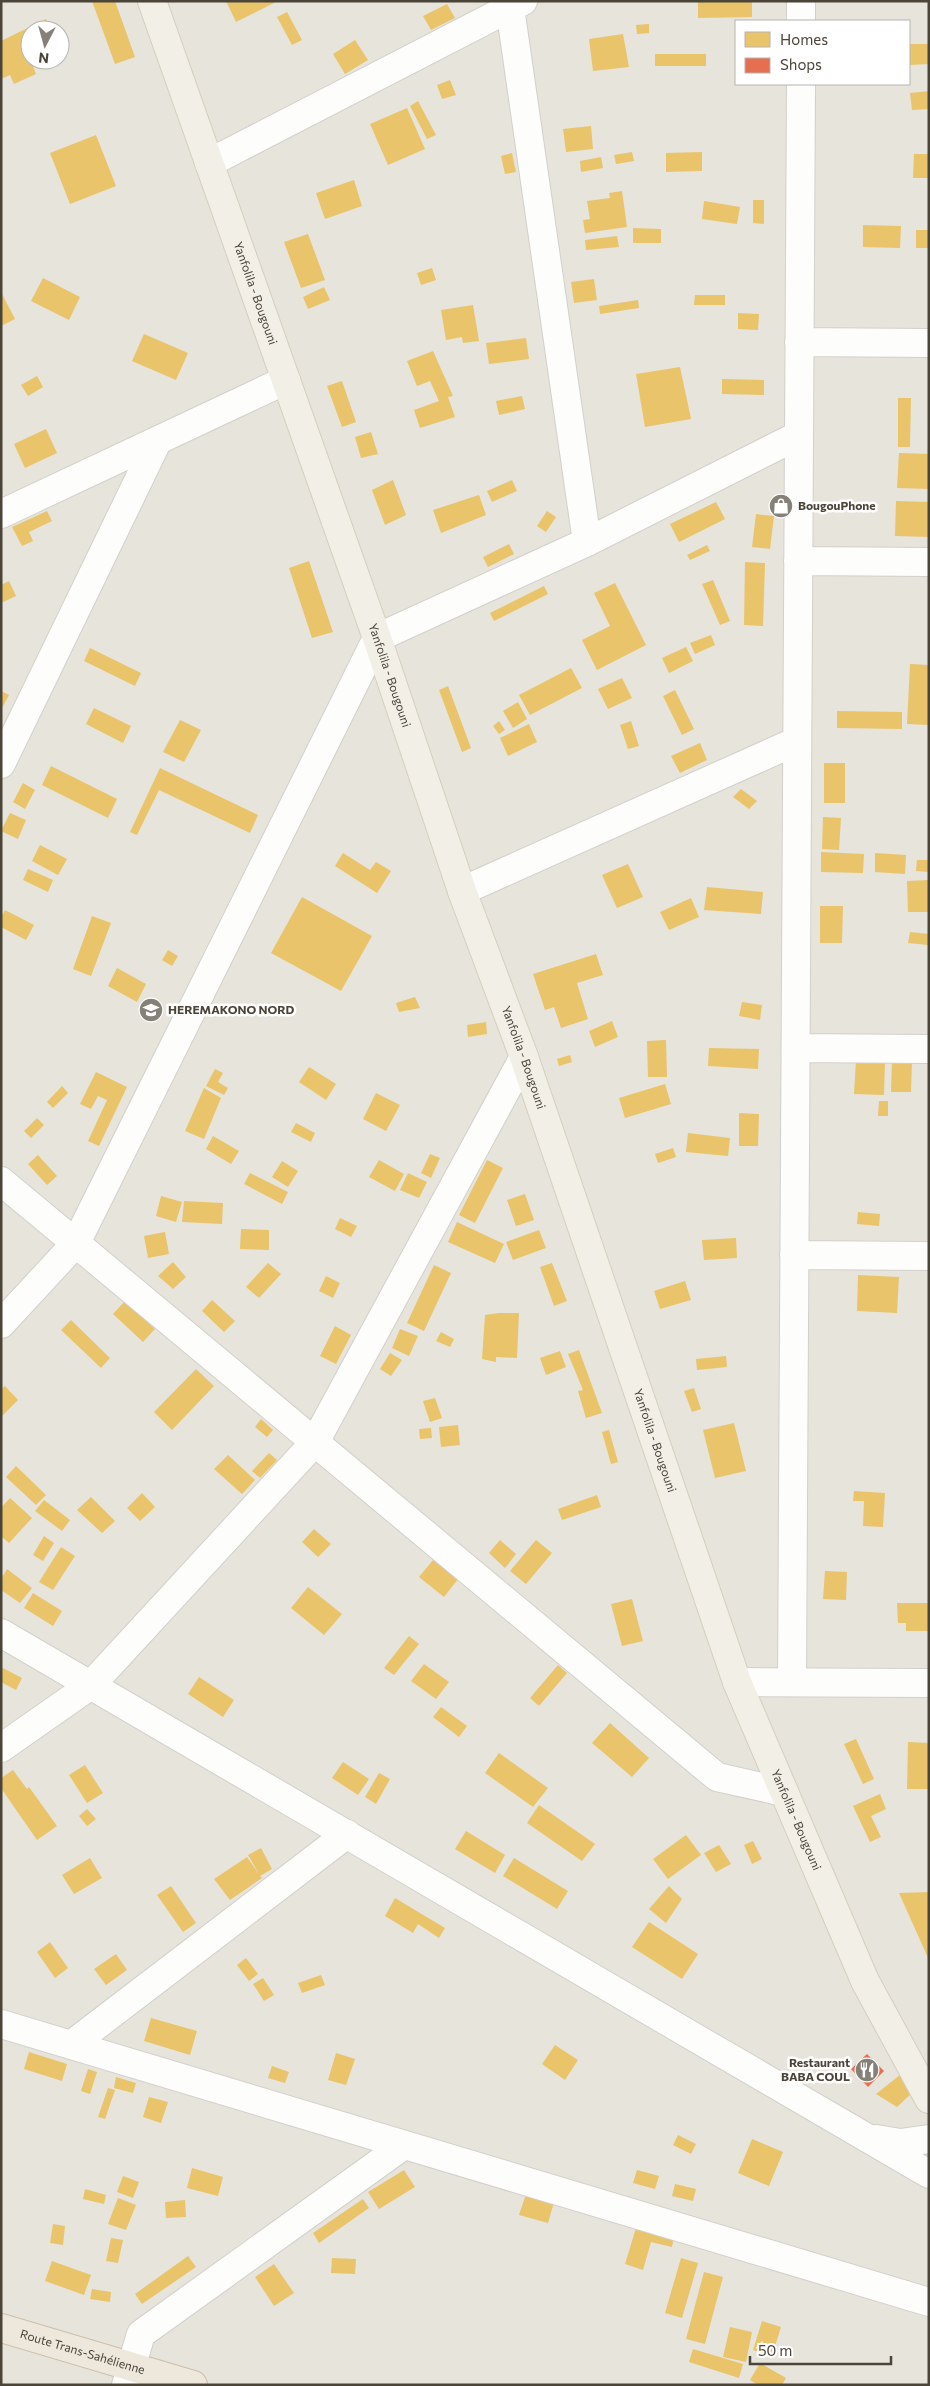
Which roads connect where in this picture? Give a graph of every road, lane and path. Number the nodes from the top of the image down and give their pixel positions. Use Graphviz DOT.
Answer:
graph roads {
  1 [pos="152,1"];
  2 [pos="801,1"];
  3 [pos="514,4"];
  4 [pos="801,20"];
  5 [pos="801,85"];
  6 [pos="209,163"];
  7 [pos="799,342"];
  8 [pos="929,343"];
  9 [pos="286,380"];
  10 [pos="799,435"];
  11 [pos="158,440"];
  12 [pos="1,514"];
  13 [pos="587,542"];
  14 [pos="798,561"];
  15 [pos="929,562"];
  16 [pos="377,638"];
  17 [pos="797,741"];
  18 [pos="1,764"];
  19 [pos="462,891"];
  20 [pos="796,1048"];
  21 [pos="929,1049"];
  22 [pos="524,1057"];
  23 [pos="1,1181"];
  24 [pos="76,1243"];
  25 [pos="794,1255"];
  26 [pos="929,1256"];
  27 [pos="1,1324"];
  28 [pos="315,1442"];
  29 [pos="1,1633"];
  30 [pos="737,1682"];
  31 [pos="792,1682"];
  32 [pos="929,1683"];
  33 [pos="92,1685"];
  34 [pos="1,1748"];
  35 [pos="784,1792"];
  36 [pos="347,1834"];
  37 [pos="1,2024"];
  38 [pos="71,2045"];
  39 [pos="929,2099"];
  40 [pos="862,2136"];
  41 [pos="929,2139"];
  42 [pos="404,2145"];
  43 [pos="929,2174"];
  44 [pos="929,2302"];
  45 [pos="1,2328"];
  46 [pos="129,2376"];
  47 [pos="193,2385"];
  1 -- 6 [label="main road, Yanfolila - Bougouni"];
  2 -- 4 [label="street"];
  3 -- 6 [label="street"];
  3 -- 13 [label="street"];
  5 -- 7 [label="street"];
  6 -- 9 [label="main road, Yanfolila - Bougouni"];
  7 -- 8 [label="street"];
  7 -- 10 [label="street"];
  9 -- 11 [label="street"];
  9 -- 16 [label="main road, Yanfolila - Bougouni"];
  10 -- 13 [label="street"];
  10 -- 14 [label="street"];
  11 -- 12 [label="street"];
  11 -- 18 [label="street"];
  13 -- 16 [label="street"];
  14 -- 15 [label="street"];
  14 -- 17 [label="street"];
  16 -- 19 [label="main road, Yanfolila - Bougouni"];
  16 -- 24 [label="street"];
  17 -- 19 [label="street"];
  17 -- 20 [label="street"];
  19 -- 22 [label="main road, Yanfolila - Bougouni"];
  20 -- 21 [label="street"];
  20 -- 25 [label="street"];
  22 -- 28 [label="street"];
  22 -- 30 [label="main road, Yanfolila - Bougouni"];
  23 -- 24 [label="street"];
  24 -- 27 [label="street"];
  24 -- 28 [label="street"];
  25 -- 26 [label="street"];
  25 -- 31 [label="street"];
  28 -- 33 [label="street"];
  28 -- 35 [label="street"];
  29 -- 33 [label="street"];
  30 -- 31 [label="street"];
  30 -- 35 [label="main road, Yanfolila - Bougouni"];
  31 -- 32 [label="street"];
  33 -- 34 [label="street"];
  33 -- 36 [label="street"];
  35 -- 39 [label="main road, Yanfolila - Bougouni"];
  36 -- 38 [label="street"];
  36 -- 40 [label="street"];
  37 -- 38 [label="street"];
  38 -- 42 [label="street"];
  40 -- 41 [label="street"];
  40 -- 43 [label="street"];
  42 -- 44 [label="street"];
  42 -- 46 [label="street"];
  45 -- 46 [label="highway, Route Trans-Sahélienne"];
  46 -- 47 [label="highway, Route Trans-Sahélienne"];
}
